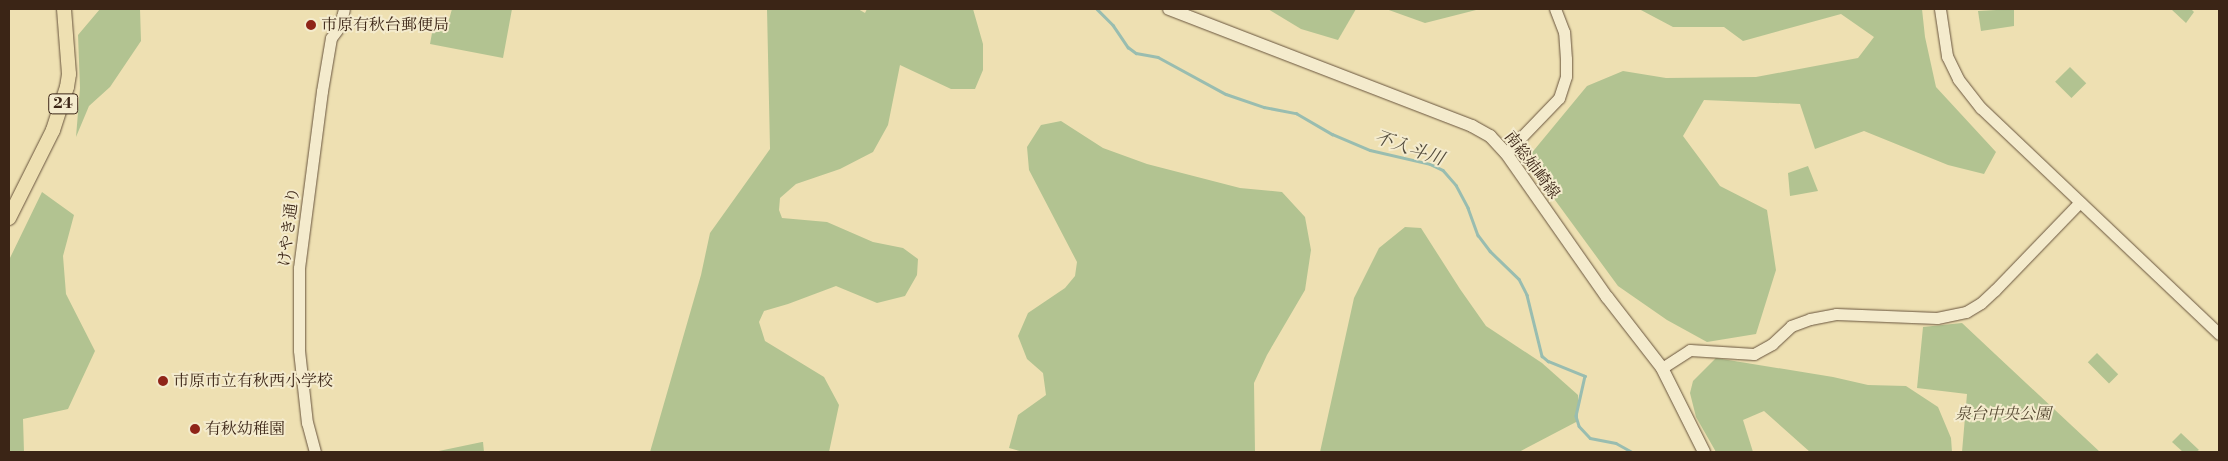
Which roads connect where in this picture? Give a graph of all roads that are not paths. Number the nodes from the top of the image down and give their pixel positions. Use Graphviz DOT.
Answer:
graph roads {
  1 [pos="64,9"];
  2 [pos="344,9"];
  3 [pos="1169,9"];
  4 [pos="1555,9"];
  5 [pos="1940,9"];
  6 [pos="1506,153"];
  7 [pos="2080,202"];
  8 [pos="9,218"];
  9 [pos="2219,334"];
  10 [pos="1662,368"];
  11 [pos="315,452"];
  12 [pos="1704,452"];
  1 -- 8 [label="main road, 24"];
  2 -- 11 [label="street, けやき通り"];
  3 -- 6 [label="main road, 南総姉崎線"];
  4 -- 6 [label="street"];
  5 -- 7 [label="street"];
  6 -- 10 [label="main road, 南総姉崎線"];
  7 -- 9 [label="street"];
  7 -- 10 [label="street"];
  10 -- 12 [label="main road, 南総姉崎線"];
}
